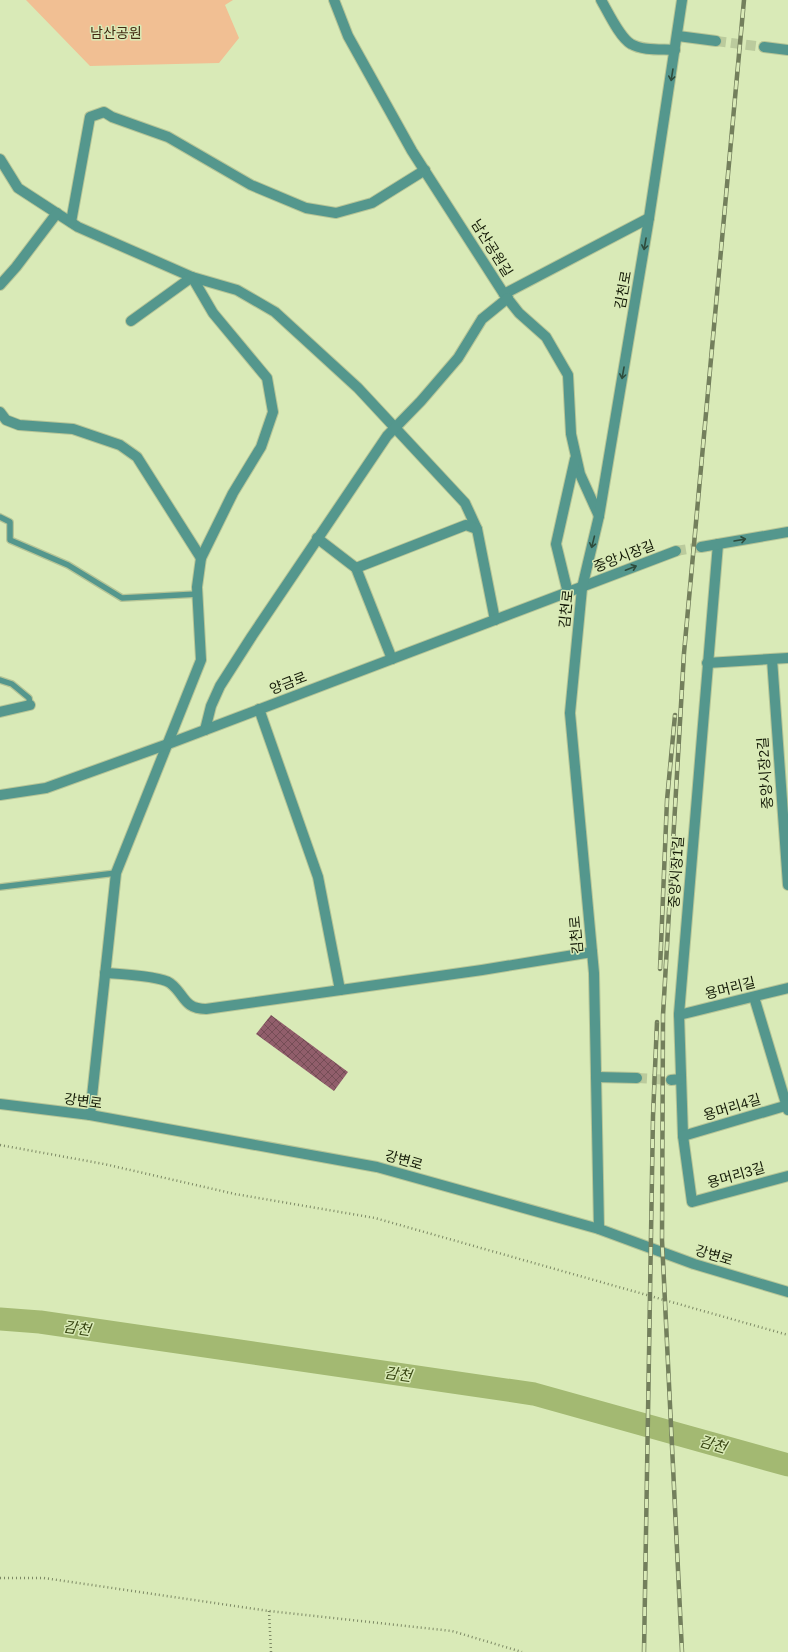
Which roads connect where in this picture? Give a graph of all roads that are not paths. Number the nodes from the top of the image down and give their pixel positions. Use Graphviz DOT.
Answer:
graph roads {
  1 [pos="334,0"];
  2 [pos="601,0"];
  3 [pos="682,0"];
  4 [pos="678,36"];
  5 [pos="716,41"];
  6 [pos="764,47"];
  7 [pos="675,50"];
  8 [pos="788,50"];
  9 [pos="0,159"];
  10 [pos="425,170"];
  11 [pos="57,213"];
  12 [pos="649,218"];
  13 [pos="71,222"];
  14 [pos="192,277"];
  15 [pos="0,285"];
  16 [pos="506,296"];
  17 [pos="131,321"];
  18 [pos="0,412"];
  19 [pos="395,428"];
  20 [pos="576,455"];
  21 [pos="599,516"];
  22 [pos="0,517"];
  23 [pos="477,529"];
  24 [pos="788,532"];
  25 [pos="317,538"];
  26 [pos="718,544"];
  27 [pos="701,547"];
  28 [pos="676,551"];
  29 [pos="201,558"];
  30 [pos="356,568"];
  31 [pos="582,588"];
  32 [pos="568,593"];
  33 [pos="198,594"];
  34 [pos="495,620"];
  35 [pos="788,658"];
  36 [pos="392,659"];
  37 [pos="772,659"];
  38 [pos="707,663"];
  39 [pos="0,680"];
  40 [pos="30,705"];
  41 [pos="259,709"];
  42 [pos="0,712"];
  43 [pos="205,730"];
  44 [pos="168,744"];
  45 [pos="0,795"];
  46 [pos="786,833"];
  47 [pos="116,873"];
  48 [pos="788,885"];
  49 [pos="0,887"];
  50 [pos="592,952"];
  51 [pos="105,973"];
  52 [pos="788,988"];
  53 [pos="340,990"];
  54 [pos="754,997"];
  55 [pos="679,1015"];
  56 [pos="596,1077"];
  57 [pos="636,1078"];
  58 [pos="0,1104"];
  59 [pos="787,1107"];
  60 [pos="90,1115"];
  61 [pos="684,1136"];
  62 [pos="788,1176"];
  63 [pos="692,1202"];
  64 [pos="600,1229"];
  65 [pos="788,1292"];
  1 -- 10 [label="street, 남산공원길"];
  2 -- 7 [label="street"];
  3 -- 4 [label="street, 김천로"];
  4 -- 5 [label="street"];
  4 -- 7 [label="street, 김천로"];
  6 -- 8 [label="street"];
  7 -- 12 [label="street, 김천로, one-way"];
  9 -- 11 [label="street"];
  10 -- 13 [label="street"];
  10 -- 16 [label="street, 남산공원길"];
  11 -- 13 [label="street"];
  11 -- 15 [label="street"];
  12 -- 16 [label="street"];
  12 -- 21 [label="street, 김천로, one-way"];
  13 -- 14 [label="street"];
  14 -- 17 [label="street"];
  14 -- 19 [label="street"];
  14 -- 29 [label="street"];
  16 -- 19 [label="street"];
  16 -- 20 [label="street, 남산공원길"];
  18 -- 29 [label="street"];
  19 -- 23 [label="street"];
  19 -- 25 [label="street"];
  20 -- 21 [label="street, 남산공원길"];
  20 -- 32 [label="street"];
  21 -- 31 [label="street, 김천로, one-way"];
  22 -- 33 [label="lane"];
  23 -- 30 [label="street"];
  23 -- 34 [label="street"];
  26 -- 24 [label="street, one-way"];
  25 -- 30 [label="street"];
  25 -- 43 [label="street"];
  26 -- 27 [label="street"];
  26 -- 38 [label="street, 중앙시장1길"];
  31 -- 28 [label="street, 중앙시장길, one-way"];
  29 -- 33 [label="street"];
  30 -- 36 [label="street"];
  31 -- 32 [label="street, 양금로"];
  31 -- 50 [label="street, 김천로"];
  32 -- 34 [label="street, 양금로"];
  33 -- 44 [label="street"];
  34 -- 36 [label="street, 양금로"];
  35 -- 37 [label="street"];
  36 -- 41 [label="street, 양금로"];
  37 -- 38 [label="street"];
  37 -- 46 [label="street, 중앙시장2길"];
  38 -- 55 [label="street, 중앙시장1길"];
  39 -- 40 [label="lane"];
  40 -- 42 [label="street"];
  41 -- 43 [label="street, 양금로"];
  41 -- 53 [label="street"];
  43 -- 44 [label="street, 양금로"];
  44 -- 45 [label="street, 양금로"];
  44 -- 47 [label="street"];
  46 -- 48 [label="street, 중앙시장2길"];
  47 -- 49 [label="lane"];
  47 -- 51 [label="street"];
  50 -- 53 [label="street"];
  50 -- 56 [label="street, 김천로"];
  51 -- 53 [label="street"];
  51 -- 60 [label="street"];
  52 -- 54 [label="street, 용머리길"];
  54 -- 55 [label="street, 용머리길"];
  54 -- 59 [label="street"];
  55 -- 61 [label="street, 중앙시장1길"];
  56 -- 57 [label="street"];
  56 -- 64 [label="street, 김천로"];
  58 -- 60 [label="street, 강변로"];
  59 -- 61 [label="street, 용머리4길"];
  60 -- 64 [label="street, 강변로"];
  61 -- 63 [label="street, 중앙시장1길"];
  62 -- 63 [label="street, 용머리3길"];
  64 -- 65 [label="street, 강변로"];
}
